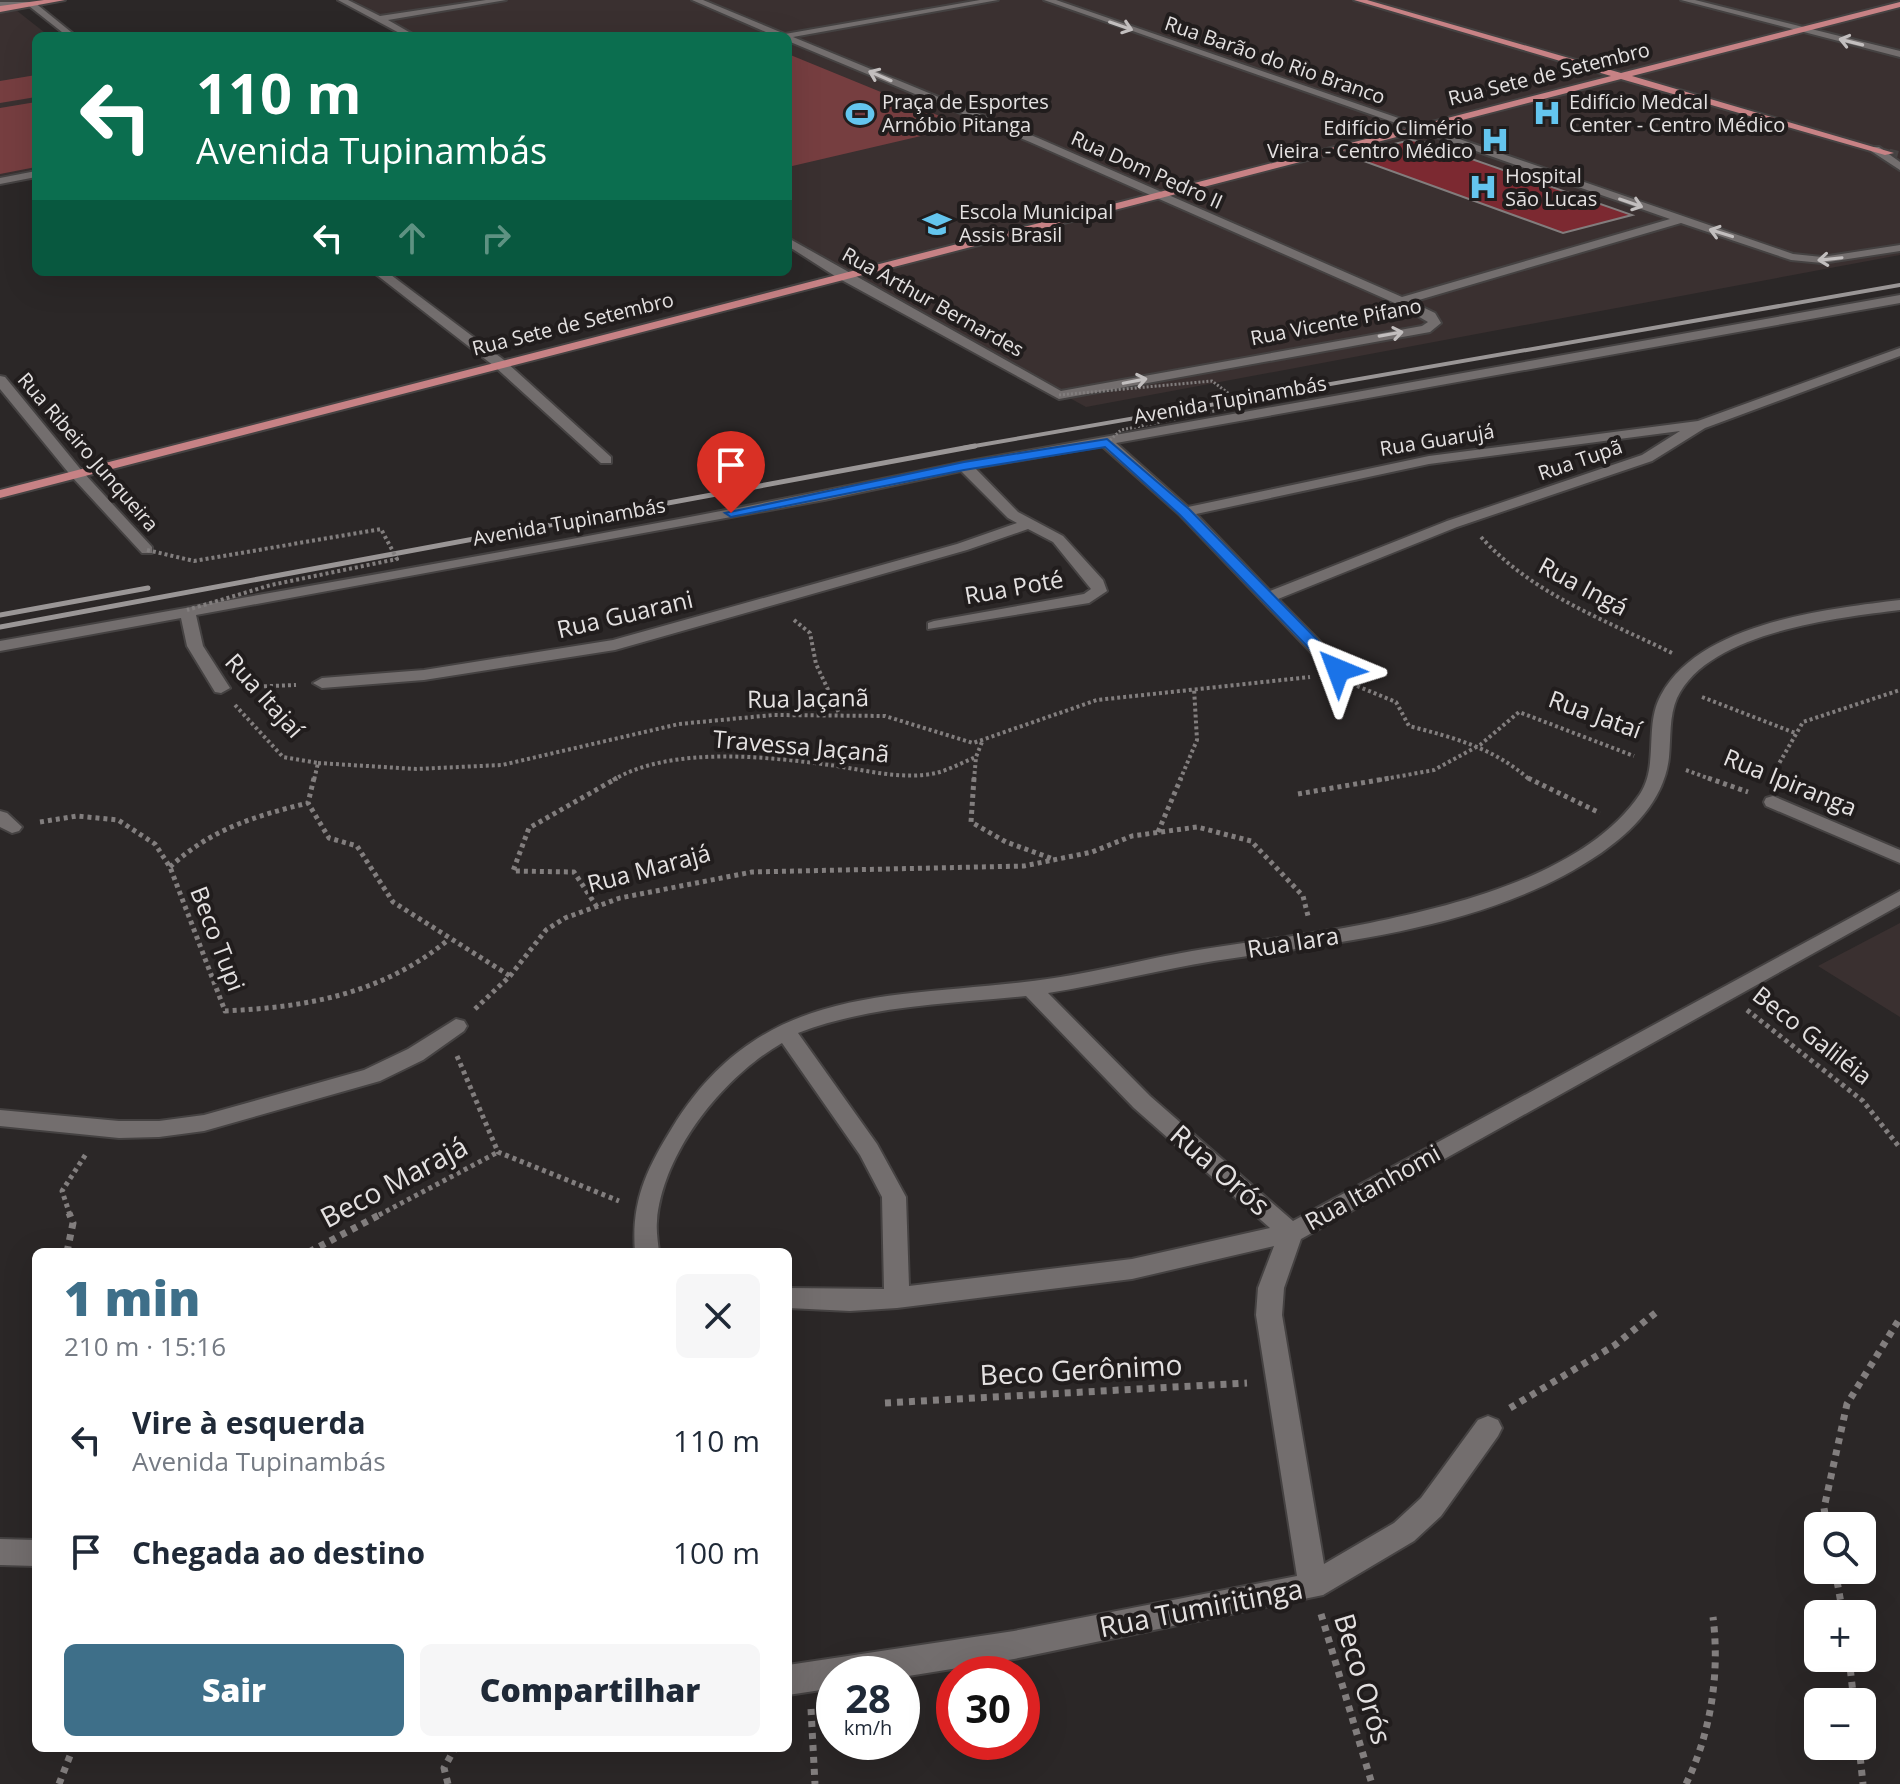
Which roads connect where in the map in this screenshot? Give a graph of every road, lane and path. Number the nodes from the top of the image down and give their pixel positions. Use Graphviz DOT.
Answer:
graph roads {
  1 [pos="61,0"];
  2 [pos="342,0"];
  3 [pos="502,0"];
  4 [pos="696,0"];
  5 [pos="994,0"];
  6 [pos="1048,0"];
  7 [pos="1358,0"];
  8 [pos="1378,0"];
  9 [pos="1685,0"];
  10 [pos="34,2"];
  11 [pos="1900,4"];
  12 [pos="0,7"];
  13 [pos="380,19"];
  14 [pos="1802,30"];
  15 [pos="68,32"];
  16 [pos="404,32"];
  17 [pos="773,32"];
  18 [pos="792,36"];
  19 [pos="792,40"];
  20 [pos="1900,54"];
  21 [pos="1633,74"];
  22 [pos="1620,77"];
  23 [pos="1414,127"];
  24 [pos="1875,149"];
  25 [pos="1895,153"];
  26 [pos="1900,167"];
  27 [pos="32,175"];
  28 [pos="0,181"];
  29 [pos="1158,194"];
  30 [pos="1679,220"];
  31 [pos="792,244"];
  32 [pos="1900,248"];
  33 [pos="842,275"];
  34 [pos="384,276"];
  35 [pos="1898,300"];
  36 [pos="1401,301"];
  37 [pos="1900,352"];
  38 [pos="499,363"];
  39 [pos="0,380"];
  40 [pos="1059,395"];
  41 [pos="1700,425"];
  42 [pos="1107,443"];
  43 [pos="606,460"];
  44 [pos="964,466"];
  45 [pos="77,474"];
  46 [pos="0,494"];
  47 [pos="1185,512"];
  48 [pos="1468,519"];
  49 [pos="1028,524"];
  50 [pos="147,550"];
  51 [pos="1269,597"];
  52 [pos="1900,605"];
  53 [pos="187,610"];
  54 [pos="934,626"];
  55 [pos="803,628"];
  56 [pos="0,646"];
  57 [pos="1698,666"];
  58 [pos="1338,670"];
  59 [pos="322,683"];
  60 [pos="1677,687"];
  61 [pos="221,688"];
  62 [pos="1194,688"];
  63 [pos="1900,690"];
  64 [pos="839,713"];
  65 [pos="1795,733"];
  66 [pos="982,741"];
  67 [pos="1480,745"];
  68 [pos="976,757"];
  69 [pos="1660,760"];
  70 [pos="318,763"];
  71 [pos="1298,794"];
  72 [pos="1773,802"];
  73 [pos="308,803"];
  74 [pos="6,822"];
  75 [pos="1623,823"];
  76 [pos="1157,833"];
  77 [pos="1900,857"];
  78 [pos="1059,861"];
  79 [pos="170,867"];
  80 [pos="1900,897"];
  81 [pos="597,907"];
  82 [pos="448,940"];
  83 [pos="1313,940"];
  84 [pos="510,976"];
  85 [pos="1031,988"];
  86 [pos="1727,995"];
  87 [pos="452,1029"];
  88 [pos="785,1031"];
  89 [pos="0,1118"];
  90 [pos="110,1129"];
  91 [pos="1900,1148"];
  92 [pos="498,1152"];
  93 [pos="645,1212"];
  94 [pos="1291,1233"];
  95 [pos="68,1248"];
  96 [pos="317,1248"];
  97 [pos="646,1248"];
  98 [pos="792,1298"];
  99 [pos="897,1298"];
  100 [pos="1659,1310"];
  101 [pos="1900,1318"];
  102 [pos="1280,1381"];
  103 [pos="885,1403"];
  104 [pos="1488,1428"];
  105 [pos="1825,1512"];
  106 [pos="0,1552"];
  107 [pos="32,1553"];
  108 [pos="1313,1586"];
  109 [pos="1713,1617"];
  110 [pos="920,1660"];
  111 [pos="816,1730"];
  112 [pos="71,1752"];
  113 [pos="453,1752"];
  114 [pos="1860,1760"];
  115 [pos="59,1784"];
  116 [pos="448,1784"];
  117 [pos="815,1784"];
  118 [pos="1372,1784"];
  119 [pos="1686,1784"];
  120 [pos="1863,1784"];
  1 -- 10 [label="main road"];
  2 -- 13 [label="street"];
  3 -- 13 [label="street"];
  4 -- 17 [label="street, Rua Dom Pedro II"];
  5 -- 18 [label="street"];
  6 -- 23 [label="street, Rua Barão do Rio Branco, one-way"];
  7 -- 22 [label="main road"];
  8 -- 21 [label="main road"];
  9 -- 14 [label="street"];
  10 -- 12 [label="main road"];
  10 -- 15 [label="street"];
  11 -- 14 [label="main road, Rua Sete de Setembro"];
  13 -- 16 [label="street"];
  20 -- 14 [label="street, one-way"];
  14 -- 21 [label="main road, Rua Sete de Setembro"];
  29 -- 19 [label="street, Rua Dom Pedro II, one-way"];
  21 -- 22 [label="main road, Rua Sete de Setembro"];
  21 -- 24 [label="main road"];
  22 -- 23 [label="main road, Rua Sete de Setembro"];
  22 -- 24 [label="main road"];
  23 -- 29 [label="main road, Rua Sete de Setembro"];
  23 -- 30 [label="street, Rua Barão do Rio Branco, one-way"];
  24 -- 25 [label="main road"];
  24 -- 26 [label="street"];
  27 -- 28 [label="street"];
  29 -- 33 [label="main road, Rua Sete de Setembro"];
  29 -- 36 [label="street, Rua Dom Pedro II"];
  32 -- 30 [label="street, Rua Barão do Rio Branco, one-way"];
  30 -- 36 [label="street, Rua Vicente Pifano"];
  31 -- 33 [label="street, Rua Arthur Bernardes"];
  33 -- 38 [label="main road, Rua Sete de Setembro"];
  33 -- 40 [label="street, Rua Arthur Bernardes"];
  34 -- 38 [label="street"];
  35 -- 42 [label="street, Avenida Tupinambás"];
  40 -- 36 [label="street, Rua Vicente Pifano, one-way"];
  37 -- 41 [label="street, Rua Tupã"];
  38 -- 43 [label="street"];
  38 -- 45 [label="main road, Rua Sete de Setembro"];
  39 -- 45 [label="street, Rua Ribeiro Junqueira"];
  40 -- 42 [label="path, bridge"];
  41 -- 47 [label="street, Rua Guarujá"];
  41 -- 48 [label="street, Rua Tupã"];
  42 -- 44 [label="street, Avenida Tupinambás"];
  42 -- 47 [label="street"];
  44 -- 49 [label="street"];
  44 -- 53 [label="street, Avenida Tupinambás"];
  45 -- 46 [label="main road, Rua Sete de Setembro"];
  45 -- 50 [label="street, Rua Ribeiro Junqueira"];
  47 -- 51 [label="street"];
  48 -- 51 [label="street, Rua Tupã"];
  48 -- 57 [label="path, Rua Ingá"];
  49 -- 54 [label="street, Rua Poté"];
  49 -- 59 [label="street, Rua Guarani"];
  50 -- 53 [label="path, bridge"];
  51 -- 58 [label="street"];
  52 -- 57 [label="street, Rua Iara"];
  53 -- 56 [label="street, Avenida Tupinambás"];
  53 -- 61 [label="street, Rua Itajaí"];
  55 -- 64 [label="path"];
  57 -- 60 [label="street, Rua Iara"];
  58 -- 62 [label="path, Rua Jaçanã"];
  58 -- 67 [label="path"];
  59 -- 61 [label="path"];
  60 -- 65 [label="path"];
  60 -- 69 [label="street, Rua Iara"];
  61 -- 70 [label="path, Rua Itajaí"];
  62 -- 66 [label="path, Rua Jaçanã"];
  62 -- 76 [label="path"];
  63 -- 65 [label="path"];
  64 -- 66 [label="path, Rua Jaçanã"];
  64 -- 70 [label="path, Rua Jaçanã"];
  65 -- 72 [label="path"];
  66 -- 68 [label="path"];
  67 -- 69 [label="path, Rua Jataí"];
  67 -- 71 [label="path, Rua Jataí"];
  67 -- 75 [label="path"];
  68 -- 78 [label="path"];
  68 -- 81 [label="path, Travessa Jaçanã"];
  69 -- 72 [label="path, Rua Ipiranga"];
  69 -- 75 [label="street, Rua Iara"];
  70 -- 73 [label="path, Rua Itajaí"];
  72 -- 77 [label="street, Rua Ipiranga"];
  73 -- 79 [label="path"];
  73 -- 82 [label="path"];
  74 -- 79 [label="path, Beco Tupi"];
  75 -- 83 [label="street, Rua Iara"];
  76 -- 78 [label="path, Rua Marajá"];
  76 -- 83 [label="path, Rua Marajá"];
  78 -- 81 [label="path, Rua Marajá"];
  79 -- 82 [label="path, Beco Tupi"];
  80 -- 86 [label="street, Rua Itanhomi"];
  81 -- 84 [label="path, Rua Marajá"];
  82 -- 84 [label="path"];
  83 -- 85 [label="street, Rua Iara"];
  84 -- 87 [label="path, Rua Marajá"];
  85 -- 88 [label="street, Rua Iara"];
  85 -- 94 [label="street, Rua Orós"];
  86 -- 91 [label="path, Beco Galiléia"];
  86 -- 94 [label="street, Rua Itanhomi"];
  87 -- 90 [label="street"];
  87 -- 92 [label="path, Beco Marajá"];
  88 -- 93 [label="street, Rua Iara"];
  88 -- 99 [label="street"];
  89 -- 90 [label="street"];
  90 -- 95 [label="path"];
  92 -- 93 [label="path, Beco Marajá"];
  92 -- 96 [label="path, Beco Marajá"];
  93 -- 97 [label="street"];
  94 -- 99 [label="street, Rua Itanhomi"];
  94 -- 102 [label="street, Rua Orós"];
  98 -- 99 [label="street, Rua Itanhomi"];
  100 -- 104 [label="path"];
  101 -- 105 [label="path"];
  102 -- 103 [label="path, Beco Gerônimo"];
  102 -- 108 [label="street, Rua Orós"];
  104 -- 108 [label="street, Rua Tumiritinga"];
  106 -- 107 [label="street"];
  108 -- 110 [label="street, Rua Tumiritinga"];
  108 -- 118 [label="path, Beco Orós"];
  109 -- 119 [label="path"];
  111 -- 117 [label="path"];
  112 -- 115 [label="path"];
  113 -- 116 [label="path"];
  114 -- 120 [label="path"];
}
